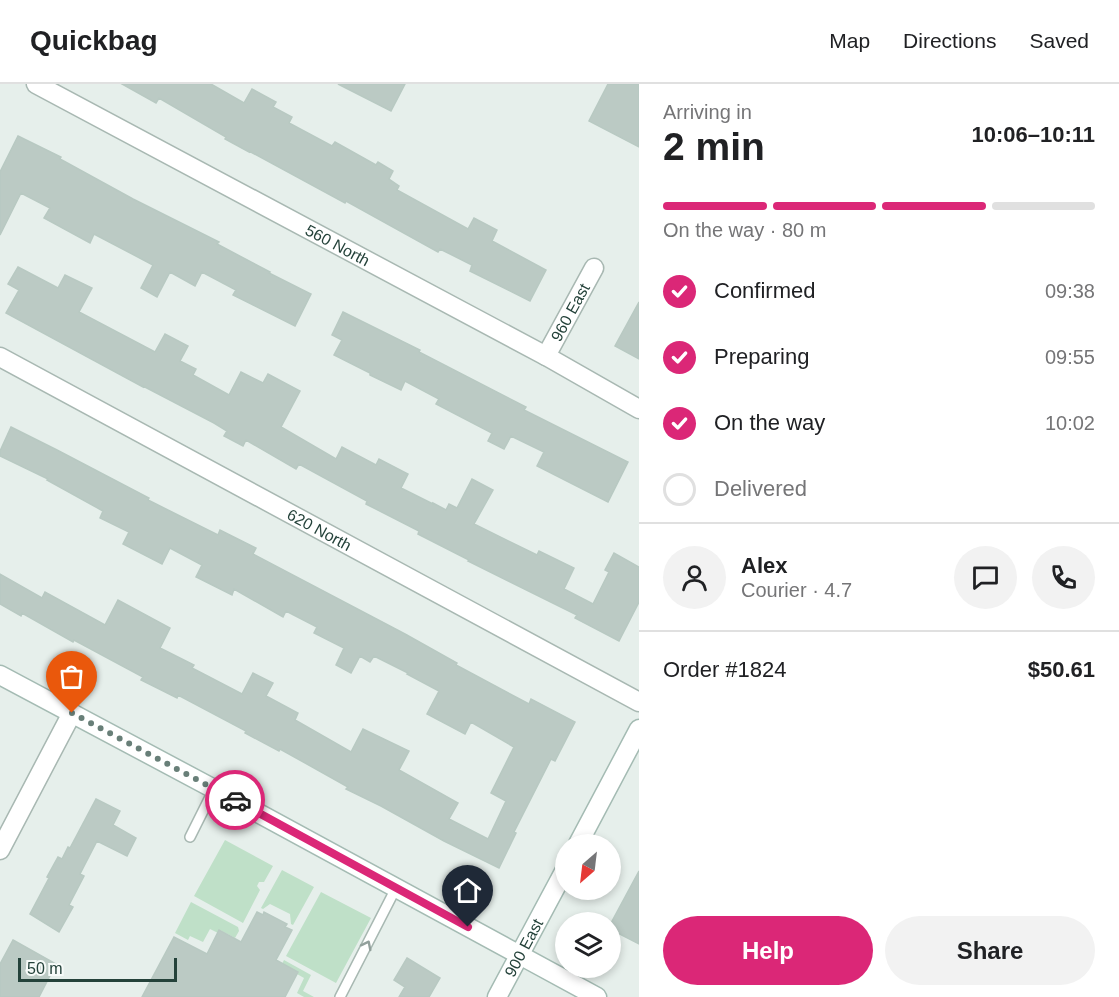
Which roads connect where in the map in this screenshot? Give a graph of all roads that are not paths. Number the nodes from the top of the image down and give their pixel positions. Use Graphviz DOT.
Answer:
graph roads {
  1 [pos="36,84"];
  2 [pos="594,268"];
  3 [pos="546,356"];
  4 [pos="0,357"];
  5 [pos="639,409"];
  6 [pos="0,675"];
  7 [pos="639,702"];
  8 [pos="72,713"];
  9 [pos="639,729"];
  10 [pos="214,789"];
  11 [pos="583,834"];
  12 [pos="190,837"];
  13 [pos="0,850"];
  14 [pos="396,888"];
  15 [pos="555,888"];
  16 [pos="519,955"];
  17 [pos="340,997"];
  18 [pos="497,997"];
  19 [pos="597,997"];
  1 -- 3 [label="street, 560 North"];
  2 -- 3 [label="street, 960 East"];
  3 -- 5 [label="street, 560 North"];
  4 -- 7 [label="street, 620 North"];
  6 -- 8 [label="street"];
  8 -- 10 [label="street"];
  8 -- 13 [label="street"];
  9 -- 11 [label="street"];
  10 -- 12 [label="lane"];
  10 -- 14 [label="street"];
  14 -- 16 [label="street"];
  17 -- 14 [label="lane, one-way"];
  15 -- 16 [label="street, 900 East"];
  16 -- 18 [label="street, 900 East"];
  16 -- 19 [label="street"];
}
